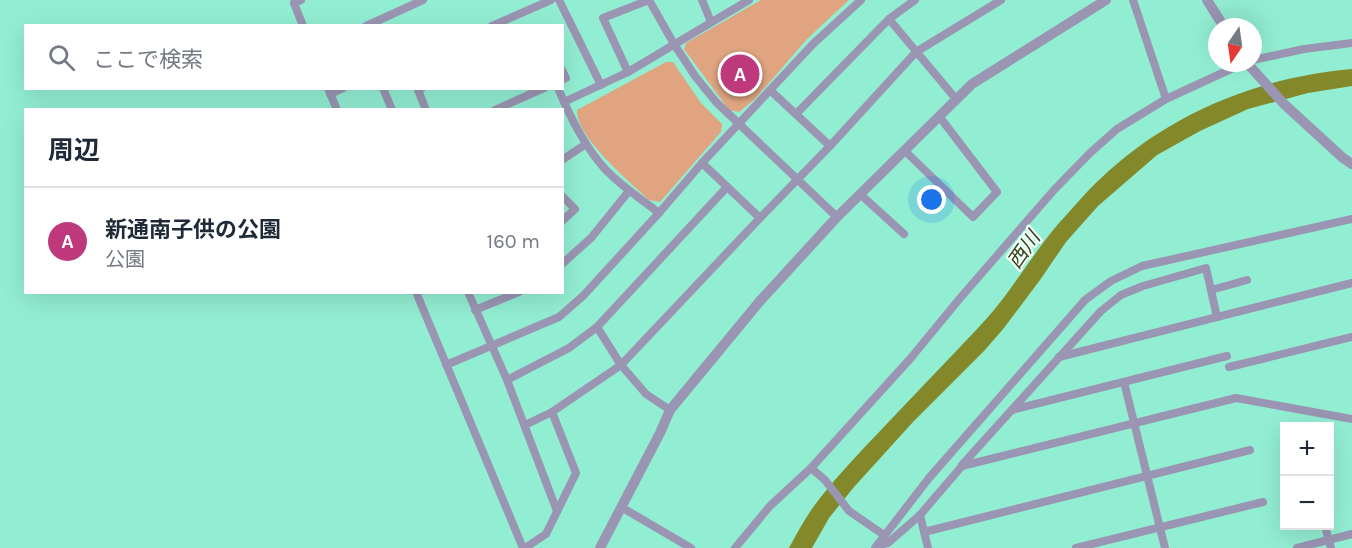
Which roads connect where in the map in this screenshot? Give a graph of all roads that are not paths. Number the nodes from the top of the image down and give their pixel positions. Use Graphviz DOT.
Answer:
graph roads {
  1 [pos="301,0"];
  2 [pos="423,0"];
  3 [pos="551,0"];
  4 [pos="559,0"];
  5 [pos="649,0"];
  6 [pos="702,0"];
  7 [pos="749,0"];
  8 [pos="861,0"];
  9 [pos="915,0"];
  10 [pos="1001,0"];
  11 [pos="1133,0"];
  12 [pos="1207,0"];
  13 [pos="1104,1"];
  14 [pos="1218,18"];
  15 [pos="889,19"];
  16 [pos="711,22"];
  17 [pos="302,24"];
  18 [pos="370,24"];
  19 [pos="497,24"];
  20 [pos="1352,43"];
  21 [pos="674,44"];
  22 [pos="916,52"];
  23 [pos="1262,58"];
  24 [pos="628,72"];
  25 [pos="1226,72"];
  26 [pos="1254,72"];
  27 [pos="601,85"];
  28 [pos="384,90"];
  29 [pos="418,90"];
  30 [pos="540,90"];
  31 [pos="559,90"];
  32 [pos="770,90"];
  33 [pos="329,91"];
  34 [pos="956,99"];
  35 [pos="1166,99"];
  36 [pos="564,102"];
  37 [pos="336,108"];
  38 [pos="391,108"];
  39 [pos="425,108"];
  40 [pos="499,108"];
  41 [pos="796,114"];
  42 [pos="939,116"];
  43 [pos="739,124"];
  44 [pos="586,144"];
  45 [pos="831,146"];
  46 [pos="904,150"];
  47 [pos="564,159"];
  48 [pos="702,163"];
  49 [pos="1352,164"];
  50 [pos="797,180"];
  51 [pos="728,187"];
  52 [pos="629,191"];
  53 [pos="860,194"];
  54 [pos="564,198"];
  55 [pos="659,213"];
  56 [pos="837,217"];
  57 [pos="760,218"];
  58 [pos="564,219"];
  59 [pos="1352,219"];
  60 [pos="904,234"];
  61 [pos="564,262"];
  62 [pos="1247,280"];
  63 [pos="1352,283"];
  64 [pos="1211,290"];
  65 [pos="417,294"];
  66 [pos="469,294"];
  67 [pos="514,294"];
  68 [pos="475,310"];
  69 [pos="1217,317"];
  70 [pos="597,327"];
  71 [pos="1352,337"];
  72 [pos="492,346"];
  73 [pos="1227,356"];
  74 [pos="1058,357"];
  75 [pos="447,365"];
  76 [pos="621,365"];
  77 [pos="1229,367"];
  78 [pos="507,380"];
  79 [pos="1124,382"];
  80 [pos="670,410"];
  81 [pos="1012,411"];
  82 [pos="552,412"];
  83 [pos="1352,419"];
  84 [pos="1134,423"];
  85 [pos="525,425"];
  86 [pos="1250,450"];
  87 [pos="962,466"];
  88 [pos="811,468"];
  89 [pos="1147,476"];
  90 [pos="1263,502"];
  91 [pos="621,507"];
  92 [pos="557,511"];
  93 [pos="920,515"];
  94 [pos="1160,527"];
  95 [pos="924,532"];
  96 [pos="1352,534"];
  97 [pos="884,535"];
  98 [pos="1330,544"];
  99 [pos="876,547"];
  100 [pos="524,548"];
  101 [pos="600,548"];
  102 [pos="691,548"];
  103 [pos="735,548"];
  104 [pos="928,548"];
  105 [pos="1076,548"];
  106 [pos="1165,548"];
  107 [pos="1298,548"];
  1 -- 17 [label="street"];
  2 -- 18 [label="street"];
  3 -- 19 [label="street"];
  4 -- 27 [label="street"];
  5 -- 21 [label="street"];
  5 -- 24 [label="street"];
  6 -- 16 [label="street"];
  7 -- 16 [label="street"];
  8 -- 32 [label="street"];
  9 -- 15 [label="street"];
  10 -- 22 [label="street"];
  11 -- 35 [label="street"];
  12 -- 14 [label="street"];
  13 -- 34 [label="street"];
  15 -- 22 [label="street"];
  15 -- 41 [label="street"];
  16 -- 21 [label="street"];
  20 -- 23 [label="street"];
  21 -- 24 [label="street"];
  21 -- 43 [label="street"];
  22 -- 34 [label="street"];
  22 -- 45 [label="street"];
  24 -- 27 [label="street"];
  25 -- 35 [label="street"];
  26 -- 49 [label="street"];
  27 -- 36 [label="street"];
  28 -- 38 [label="street"];
  29 -- 39 [label="street"];
  30 -- 40 [label="street"];
  31 -- 36 [label="street"];
  32 -- 41 [label="street"];
  32 -- 43 [label="street"];
  33 -- 37 [label="street"];
  34 -- 42 [label="street"];
  35 -- 88 [label="street"];
  36 -- 44 [label="street"];
  41 -- 45 [label="street"];
  42 -- 46 [label="street"];
  42 -- 46 [label="street"];
  43 -- 48 [label="street"];
  43 -- 50 [label="street"];
  44 -- 47 [label="street"];
  44 -- 52 [label="street"];
  45 -- 50 [label="street"];
  46 -- 53 [label="street"];
  48 -- 51 [label="street"];
  48 -- 55 [label="street"];
  50 -- 56 [label="street"];
  50 -- 57 [label="street"];
  51 -- 57 [label="street"];
  51 -- 70 [label="street"];
  52 -- 55 [label="street"];
  52 -- 61 [label="street"];
  53 -- 56 [label="street"];
  53 -- 60 [label="street"];
  54 -- 58 [label="street"];
  55 -- 72 [label="street"];
  56 -- 80 [label="street"];
  57 -- 76 [label="street"];
  59 -- 97 [label="street"];
  62 -- 64 [label="street"];
  63 -- 69 [label="street"];
  64 -- 69 [label="street"];
  64 -- 74 [label="street"];
  65 -- 75 [label="street"];
  66 -- 68 [label="street"];
  67 -- 68 [label="street"];
  68 -- 72 [label="street"];
  69 -- 74 [label="street"];
  70 -- 76 [label="street"];
  70 -- 78 [label="street"];
  71 -- 77 [label="street"];
  72 -- 75 [label="street"];
  72 -- 78 [label="street"];
  73 -- 79 [label="street"];
  74 -- 81 [label="street"];
  75 -- 100 [label="street"];
  76 -- 80 [label="street"];
  76 -- 82 [label="street"];
  78 -- 85 [label="street"];
  79 -- 81 [label="street"];
  79 -- 84 [label="street"];
  80 -- 91 [label="street"];
  81 -- 87 [label="street"];
  82 -- 85 [label="street"];
  82 -- 92 [label="street"];
  83 -- 84 [label="street"];
  84 -- 87 [label="street"];
  84 -- 89 [label="street"];
  85 -- 92 [label="street"];
  86 -- 89 [label="street"];
  87 -- 93 [label="street"];
  88 -- 97 [label="street"];
  88 -- 103 [label="street"];
  89 -- 94 [label="street"];
  89 -- 95 [label="street"];
  90 -- 94 [label="street"];
  91 -- 101 [label="street"];
  91 -- 102 [label="street"];
  92 -- 100 [label="street"];
  93 -- 95 [label="street"];
  93 -- 99 [label="street"];
  94 -- 105 [label="street"];
  94 -- 106 [label="street"];
  95 -- 104 [label="street"];
  96 -- 98 [label="street"];
  97 -- 99 [label="street"];
  98 -- 107 [label="street"];
}
